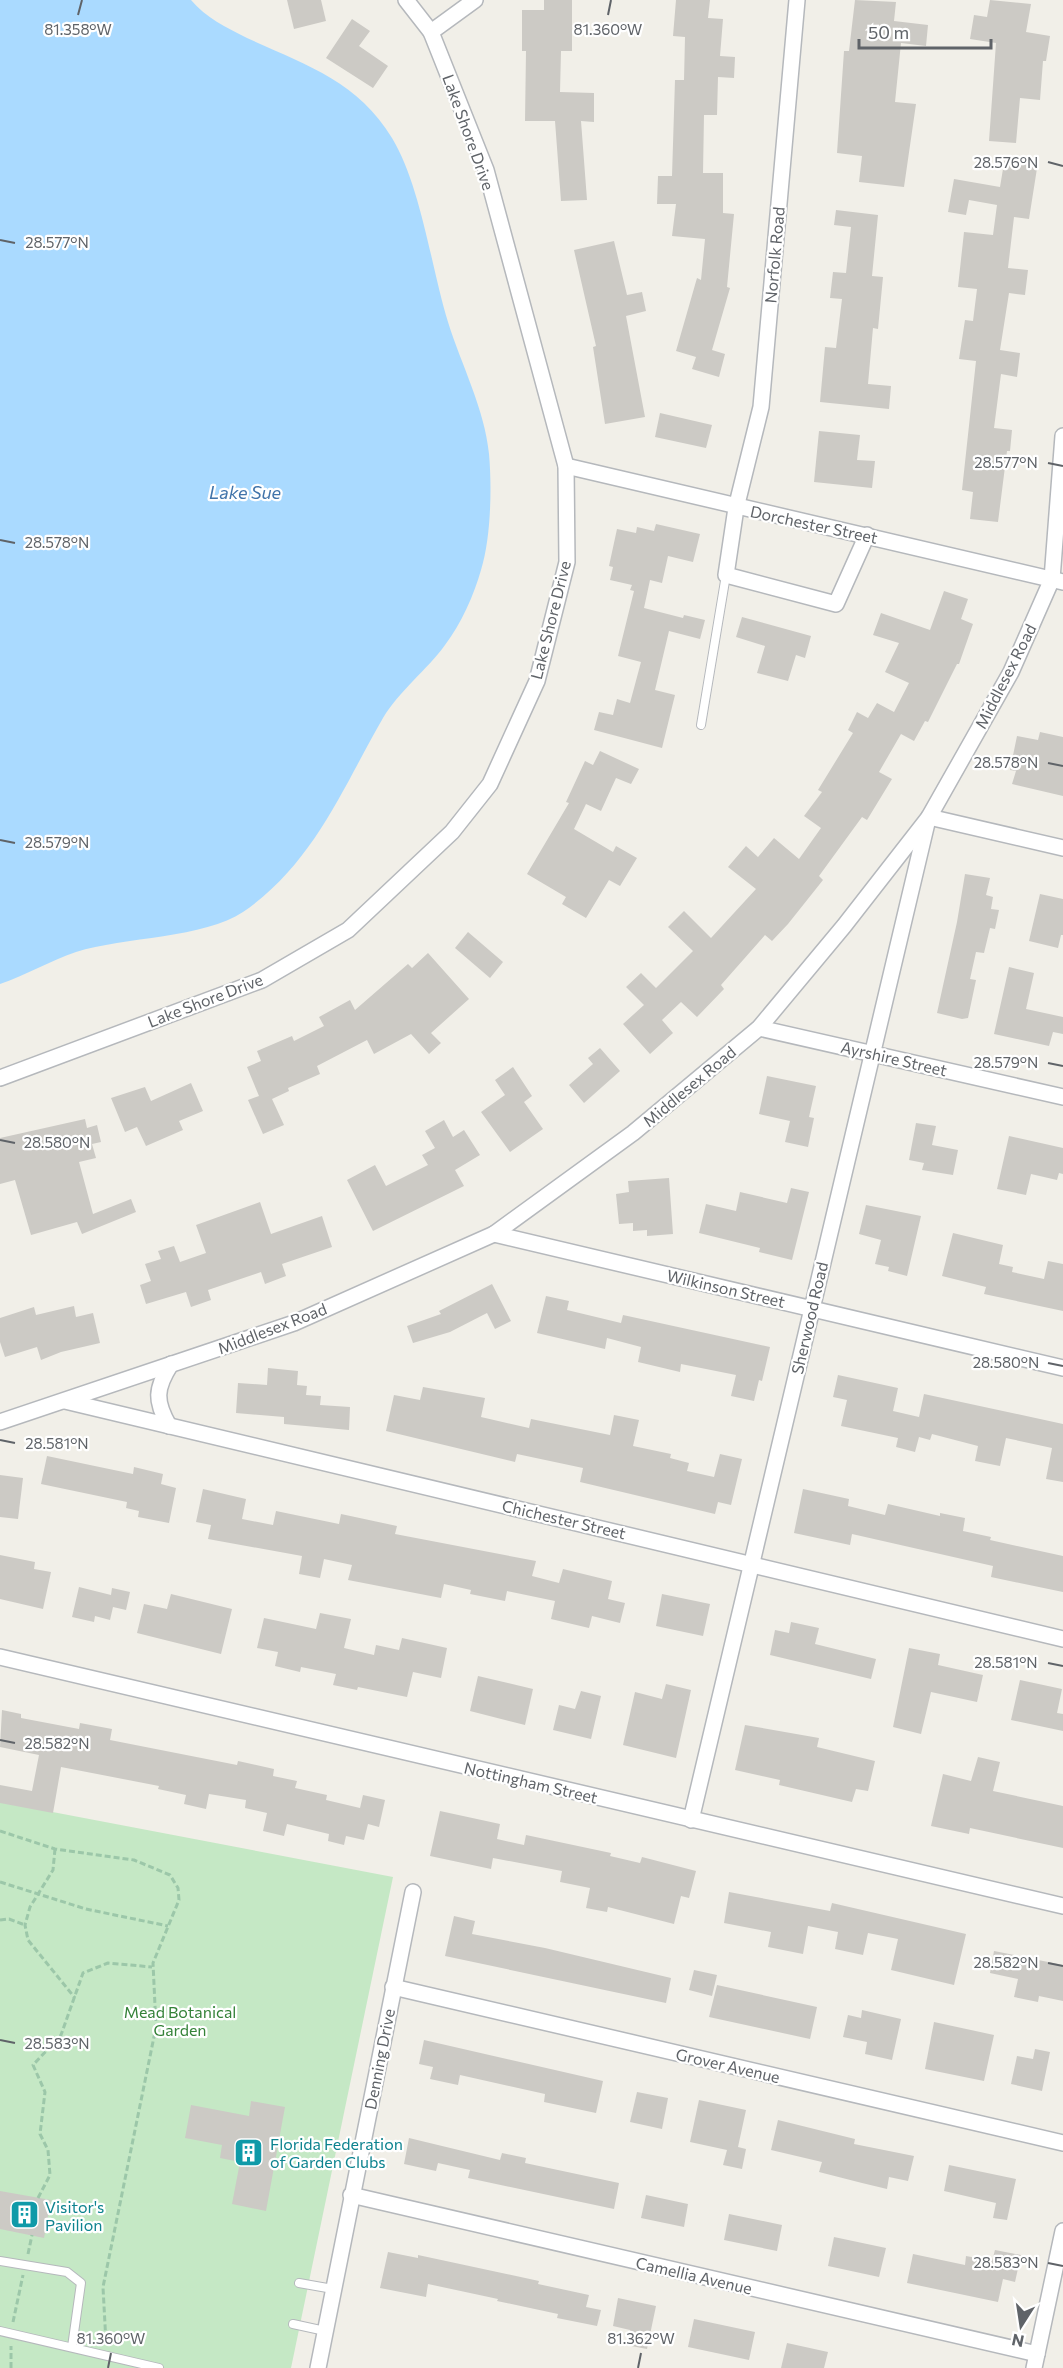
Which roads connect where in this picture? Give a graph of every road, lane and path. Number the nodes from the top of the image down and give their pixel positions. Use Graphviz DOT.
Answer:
graph roads {
  1 [pos="406,0"];
  2 [pos="475,0"];
  3 [pos="796,0"];
  4 [pos="431,32"];
  5 [pos="1063,436"];
  6 [pos="566,466"];
  7 [pos="736,508"];
  8 [pos="867,535"];
  9 [pos="726,575"];
  10 [pos="1057,580"];
  11 [pos="701,725"];
  12 [pos="929,817"];
  13 [pos="1063,848"];
  14 [pos="759,1028"];
  15 [pos="871,1053"];
  16 [pos="0,1078"];
  17 [pos="1063,1097"];
  18 [pos="494,1234"];
  19 [pos="811,1308"];
  20 [pos="171,1364"];
  21 [pos="1063,1368"];
  22 [pos="64,1401"];
  23 [pos="0,1422"];
  24 [pos="170,1426"];
  25 [pos="752,1564"];
  26 [pos="1063,1639"];
  27 [pos="0,1657"];
  28 [pos="691,1820"];
  29 [pos="0,1831"];
  30 [pos="55,1848"];
  31 [pos="0,1882"];
  32 [pos="413,1892"];
  33 [pos="41,1894"];
  34 [pos="1063,1906"];
  35 [pos="0,1920"];
  36 [pos="25,1925"];
  37 [pos="168,1926"];
  38 [pos="153,1967"];
  39 [pos="393,1987"];
  40 [pos="75,1998"];
  41 [pos="1063,2143"];
  42 [pos="351,2195"];
  43 [pos="38,2198"];
  44 [pos="1063,2231"];
  45 [pos="32,2235"];
  46 [pos="0,2261"];
  47 [pos="26,2266"];
  48 [pos="299,2283"];
  49 [pos="1057,2287"];
  50 [pos="333,2289"];
  51 [pos="292,2324"];
  52 [pos="0,2331"];
  53 [pos="325,2331"];
  54 [pos="10,2333"];
  55 [pos="72,2347"];
  56 [pos="107,2355"];
  57 [pos="1035,2361"];
  58 [pos="11,2368"];
  59 [pos="159,2368"];
  60 [pos="318,2368"];
  1 -- 4 [label="street, Lake Shore Drive"];
  2 -- 4 [label="street"];
  3 -- 7 [label="street, Norfolk Road"];
  4 -- 6 [label="street, Lake Shore Drive"];
  5 -- 10 [label="street, Middlesex Road"];
  6 -- 7 [label="street, Dorchester Street"];
  6 -- 16 [label="street, Lake Shore Drive"];
  7 -- 8 [label="street, Dorchester Street"];
  7 -- 9 [label="street, Norfolk Road"];
  8 -- 9 [label="street"];
  8 -- 10 [label="street, Dorchester Street"];
  9 -- 11 [label="lane"];
  10 -- 12 [label="street, Middlesex Road"];
  12 -- 13 [label="street"];
  12 -- 14 [label="street, Middlesex Road"];
  12 -- 15 [label="street, Sherwood Road"];
  14 -- 15 [label="street, Ayrshire Street"];
  14 -- 18 [label="street, Middlesex Road"];
  15 -- 17 [label="street, Ayrshire Street"];
  15 -- 19 [label="street, Sherwood Road"];
  18 -- 19 [label="street, Wilkinson Street"];
  18 -- 20 [label="street, Middlesex Road"];
  19 -- 21 [label="street, Wilkinson Street"];
  19 -- 25 [label="street, Sherwood Road"];
  20 -- 22 [label="street, Middlesex Road"];
  20 -- 24 [label="street"];
  22 -- 23 [label="street, Middlesex Road"];
  22 -- 24 [label="street, Chichester Street"];
  24 -- 25 [label="street, Chichester Street"];
  25 -- 26 [label="street, Chichester Street"];
  25 -- 28 [label="street, Sherwood Road"];
  27 -- 28 [label="street, Nottingham Street"];
  28 -- 34 [label="street, Nottingham Street"];
  29 -- 30 [label="path"];
  30 -- 33 [label="path"];
  30 -- 37 [label="path"];
  31 -- 33 [label="path"];
  32 -- 39 [label="street, Denning Drive"];
  33 -- 36 [label="path"];
  33 -- 37 [label="path"];
  35 -- 36 [label="path"];
  36 -- 40 [label="path"];
  37 -- 38 [label="path"];
  38 -- 40 [label="path"];
  38 -- 56 [label="path"];
  39 -- 41 [label="street, Grover Avenue"];
  39 -- 42 [label="street, Denning Drive"];
  40 -- 43 [label="path"];
  42 -- 50 [label="street, Denning Drive"];
  42 -- 57 [label="street, Camellia Avenue"];
  44 -- 49 [label="street"];
  45 -- 47 [label="path"];
  46 -- 47 [label="lane"];
  47 -- 54 [label="path"];
  47 -- 55 [label="lane"];
  48 -- 50 [label="lane"];
  49 -- 57 [label="street"];
  50 -- 53 [label="street, Denning Drive"];
  51 -- 53 [label="lane"];
  52 -- 54 [label="lane"];
  53 -- 60 [label="street, Denning Drive"];
  54 -- 55 [label="lane"];
  54 -- 58 [label="path"];
  55 -- 56 [label="lane"];
  56 -- 59 [label="lane"];
}
